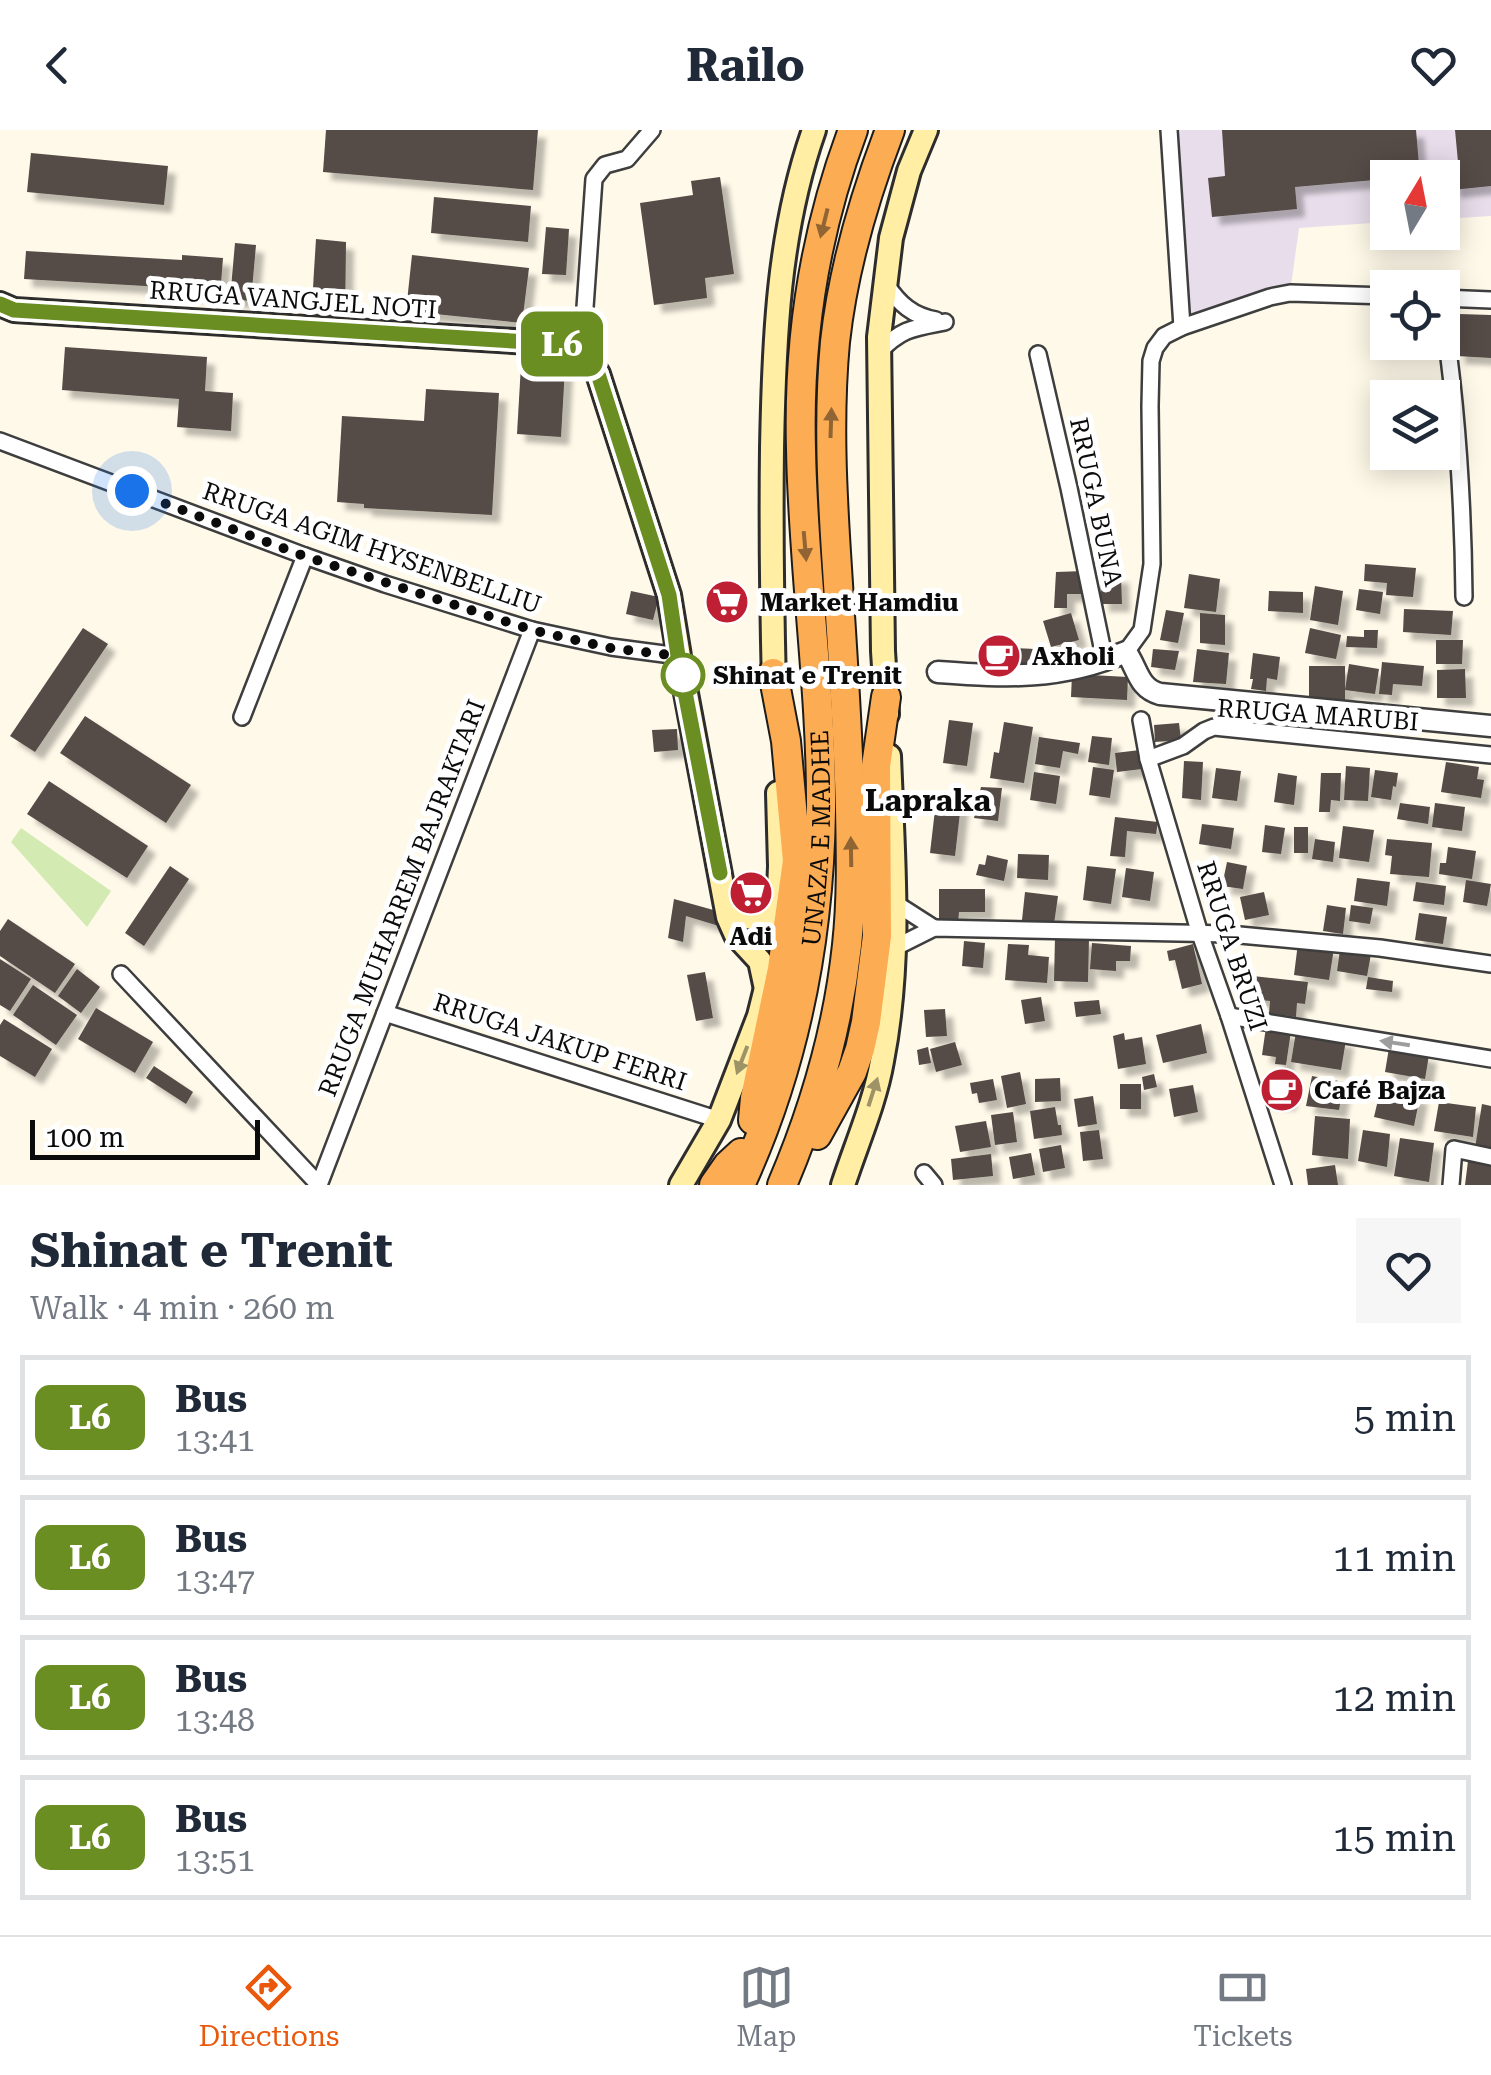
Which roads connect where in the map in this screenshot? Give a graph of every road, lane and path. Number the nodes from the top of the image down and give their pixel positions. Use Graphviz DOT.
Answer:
graph roads {
  1 [pos="652,130"];
  2 [pos="814,130"];
  3 [pos="853,130"];
  4 [pos="890,130"];
  5 [pos="926,130"];
  6 [pos="1169,130"];
  7 [pos="886,284"];
  8 [pos="1370,295"];
  9 [pos="1460,299"];
  10 [pos="1491,300"];
  11 [pos="0,304"];
  12 [pos="1182,327"];
  13 [pos="582,350"];
  14 [pos="879,352"];
  15 [pos="1038,354"];
  16 [pos="1449,360"];
  17 [pos="0,441"];
  18 [pos="304,556"];
  19 [pos="1464,597"];
  20 [pos="532,630"];
  21 [pos="1126,652"];
  22 [pos="678,656"];
  23 [pos="1105,661"];
  24 [pos="938,672"];
  25 [pos="773,673"];
  26 [pos="886,697"];
  27 [pos="242,717"];
  28 [pos="1141,720"];
  29 [pos="1491,726"];
  30 [pos="1491,754"];
  31 [pos="1148,759"];
  32 [pos="779,898"];
  33 [pos="895,903"];
  34 [pos="850,905"];
  35 [pos="728,912"];
  36 [pos="934,928"];
  37 [pos="1200,934"];
  38 [pos="811,944"];
  39 [pos="896,947"];
  40 [pos="1491,964"];
  41 [pos="121,974"];
  42 [pos="766,989"];
  43 [pos="386,1013"];
  44 [pos="1229,1016"];
  45 [pos="1491,1059"];
  46 [pos="720,1120"];
  47 [pos="753,1120"];
  48 [pos="817,1135"];
  49 [pos="740,1153"];
  50 [pos="1491,1157"];
  51 [pos="794,1182"];
  52 [pos="319,1185"];
  53 [pos="681,1185"];
  54 [pos="714,1185"];
  55 [pos="724,1185"];
  56 [pos="740,1185"];
  57 [pos="844,1185"];
  58 [pos="1283,1185"];
  59 [pos="1450,1185"];
  1 -- 13 [label="street"];
  2 -- 25 [label="main road"];
  3 -- 38 [label="highway, UNAZA E MADHE, one-way"];
  34 -- 4 [label="highway, UNAZA E MADHE, one-way"];
  5 -- 7 [label="main road"];
  6 -- 12 [label="street"];
  7 -- 14 [label="main road"];
  7 -- 14 [label="street"];
  8 -- 12 [label="street"];
  9 -- 10 [label="street"];
  11 -- 13 [label="main road, RRUGA VANGJEL NOTI"];
  12 -- 21 [label="street"];
  13 -- 22 [label="main road"];
  14 -- 26 [label="main road"];
  15 -- 23 [label="street, RRUGA BUNA"];
  16 -- 19 [label="street"];
  17 -- 18 [label="street, RRUGA AGIM HYSENBELLIU"];
  18 -- 20 [label="street, RRUGA AGIM HYSENBELLIU"];
  18 -- 27 [label="street"];
  20 -- 22 [label="street, RRUGA AGIM HYSENBELLIU"];
  20 -- 43 [label="street, RRUGA MUHARREM BAJRAKTARI"];
  21 -- 23 [label="street"];
  21 -- 29 [label="street"];
  22 -- 35 [label="main road"];
  23 -- 24 [label="street"];
  25 -- 32 [label="main road"];
  25 -- 47 [label="highway"];
  26 -- 33 [label="main road"];
  26 -- 48 [label="highway"];
  28 -- 31 [label="street, RRUGA BRUZI"];
  30 -- 31 [label="street, RRUGA MARUBI"];
  31 -- 37 [label="street, RRUGA BRUZI"];
  32 -- 35 [label="main road"];
  32 -- 42 [label="main road"];
  33 -- 36 [label="street"];
  33 -- 39 [label="main road"];
  34 -- 48 [label="highway"];
  34 -- 51 [label="highway, UNAZA E MADHE"];
  35 -- 42 [label="main road"];
  36 -- 37 [label="street"];
  36 -- 39 [label="street"];
  37 -- 40 [label="street"];
  37 -- 44 [label="street, RRUGA BRUZI"];
  38 -- 47 [label="highway"];
  38 -- 56 [label="highway, UNAZA E MADHE"];
  57 -- 39 [label="main road, one-way"];
  41 -- 52 [label="street"];
  42 -- 46 [label="main road, one-way"];
  43 -- 46 [label="street, RRUGA JAKUP FERRI"];
  43 -- 52 [label="street, RRUGA MUHARREM BAJRAKTARI"];
  45 -- 44 [label="street, one-way"];
  44 -- 58 [label="street, RRUGA BRUZI"];
  46 -- 53 [label="main road"];
  47 -- 49 [label="highway"];
  48 -- 51 [label="highway"];
  49 -- 54 [label="highway"];
  49 -- 55 [label="highway"];
  50 -- 59 [label="street"];
}
